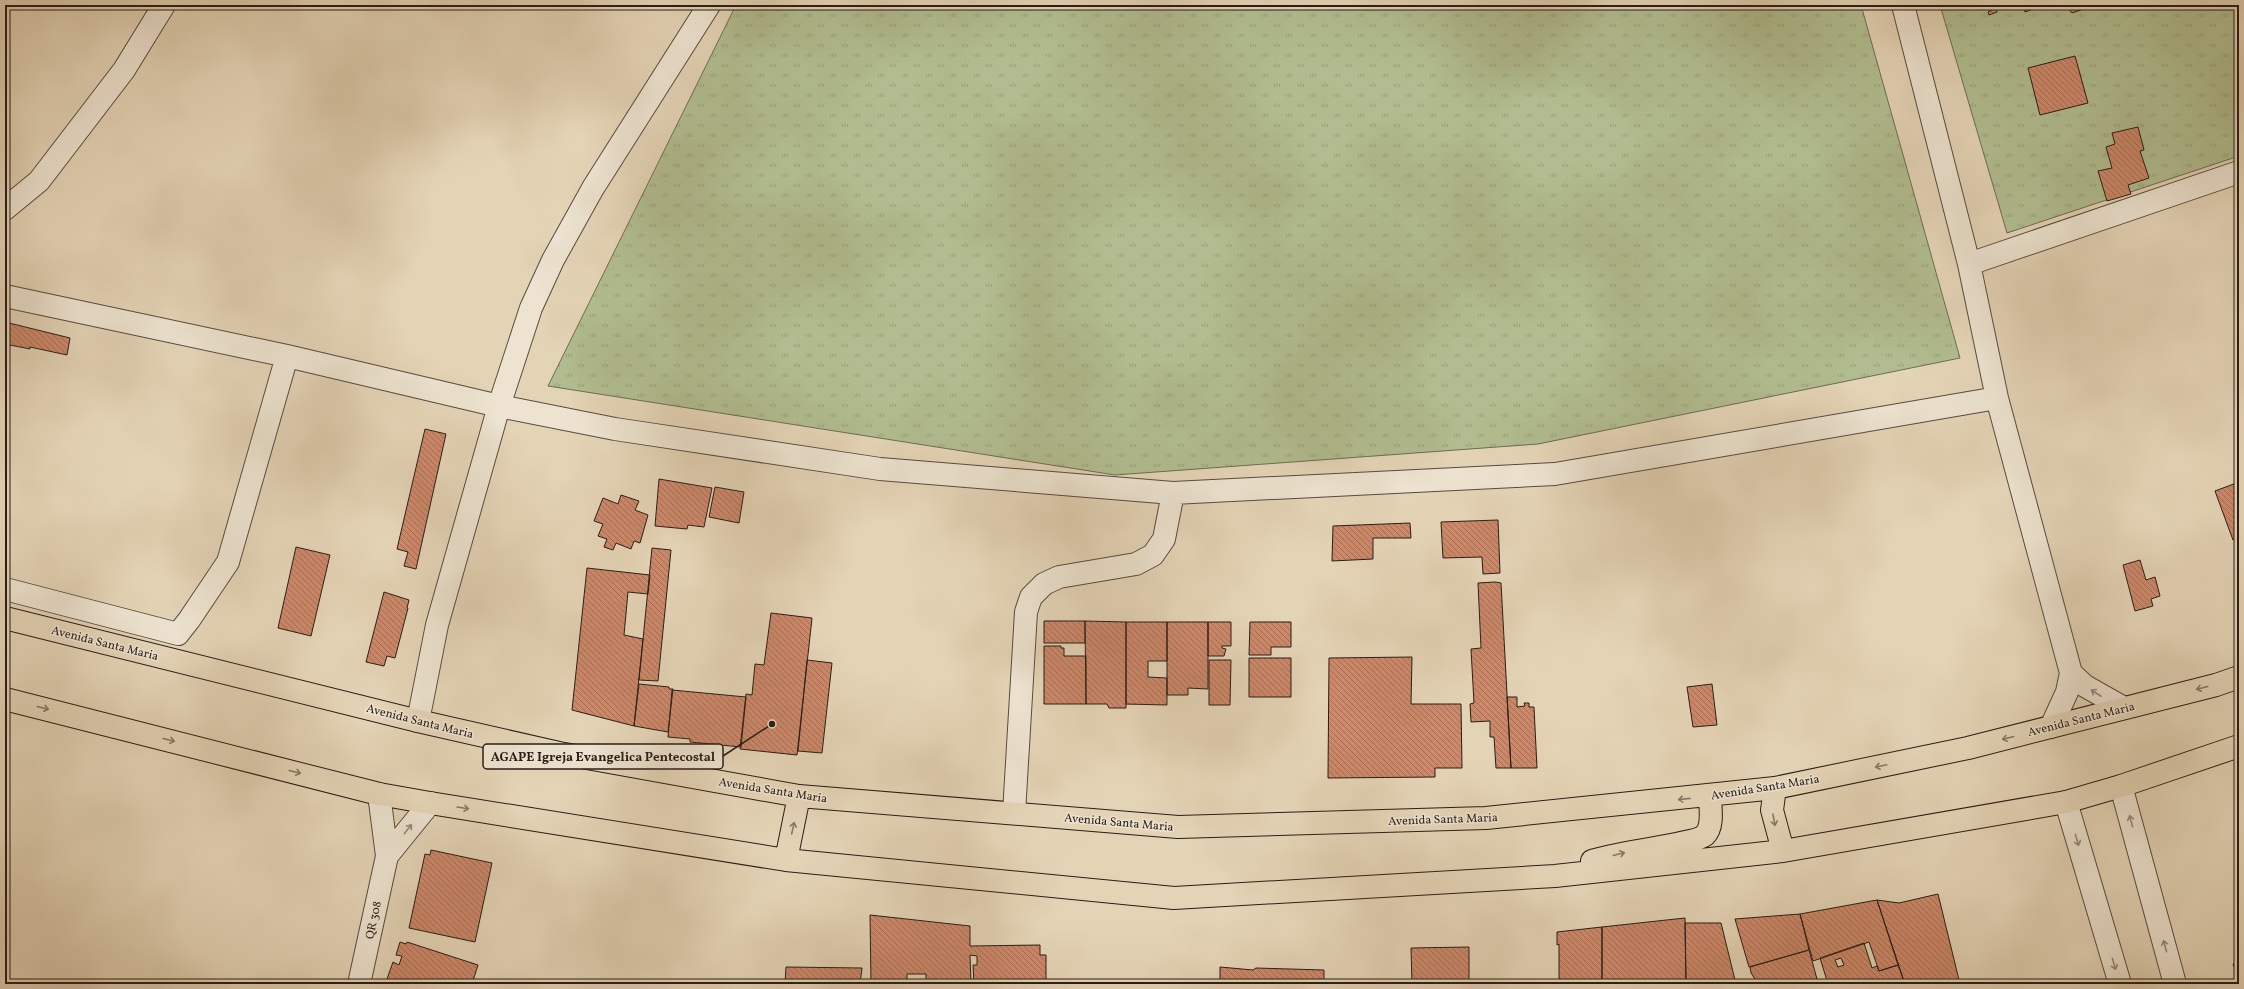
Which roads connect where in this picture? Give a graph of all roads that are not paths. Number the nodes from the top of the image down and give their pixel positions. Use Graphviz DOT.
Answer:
graph roads {
  1 [pos="164,5"];
  2 [pos="709,5"];
  3 [pos="1903,5"];
  4 [pos="2239,172"];
  5 [pos="5,209"];
  6 [pos="1969,264"];
  7 [pos="5,296"];
  8 [pos="286,356"];
  9 [pos="1997,398"];
  10 [pos="499,406"];
  11 [pos="1173,493"];
  12 [pos="5,589"];
  13 [pos="5,618"];
  14 [pos="2071,673"];
  15 [pos="2239,677"];
  16 [pos="5,698"];
  17 [pos="2124,708"];
  18 [pos="418,721"];
  19 [pos="2051,726"];
  20 [pos="2239,746"];
  21 [pos="2121,786"];
  22 [pos="1775,788"];
  23 [pos="379,794"];
  24 [pos="800,796"];
  25 [pos="1710,796"];
  26 [pos="2066,802"];
  27 [pos="430,803"];
  28 [pos="1014,813"];
  29 [pos="1783,851"];
  30 [pos="387,856"];
  31 [pos="786,860"];
  32 [pos="1555,876"];
  33 [pos="359,984"];
  34 [pos="2120,984"];
  35 [pos="2175,984"];
  1 -- 5 [label="street"];
  2 -- 10 [label="street"];
  3 -- 6 [label="street"];
  4 -- 6 [label="street"];
  6 -- 9 [label="street"];
  7 -- 8 [label="street"];
  8 -- 10 [label="street"];
  8 -- 12 [label="street"];
  9 -- 11 [label="street"];
  9 -- 14 [label="street"];
  10 -- 11 [label="street"];
  10 -- 18 [label="street"];
  11 -- 28 [label="street"];
  13 -- 18 [label="main road, Avenida Santa Maria"];
  17 -- 14 [label="street, one-way"];
  14 -- 19 [label="street"];
  15 -- 17 [label="main road, Avenida Santa Maria, one-way"];
  16 -- 23 [label="main road, one-way"];
  17 -- 19 [label="main road, Avenida Santa Maria"];
  18 -- 24 [label="main road, Avenida Santa Maria"];
  19 -- 22 [label="main road, Avenida Santa Maria, one-way"];
  20 -- 21 [label="main road"];
  21 -- 26 [label="main road"];
  35 -- 21 [label="street, one-way"];
  22 -- 25 [label="main road, Avenida Santa Maria"];
  22 -- 29 [label="main road, one-way"];
  23 -- 27 [label="main road"];
  23 -- 30 [label="street, QR 308"];
  24 -- 28 [label="main road, Avenida Santa Maria"];
  31 -- 24 [label="main road, one-way"];
  25 -- 28 [label="main road, Avenida Santa Maria, one-way"];
  32 -- 25 [label="main road, one-way"];
  26 -- 29 [label="main road"];
  26 -- 34 [label="street, one-way"];
  30 -- 27 [label="street, QR 308, one-way"];
  27 -- 31 [label="main road, one-way"];
  29 -- 32 [label="main road"];
  30 -- 33 [label="street, QR 308"];
  31 -- 32 [label="main road"];
}
